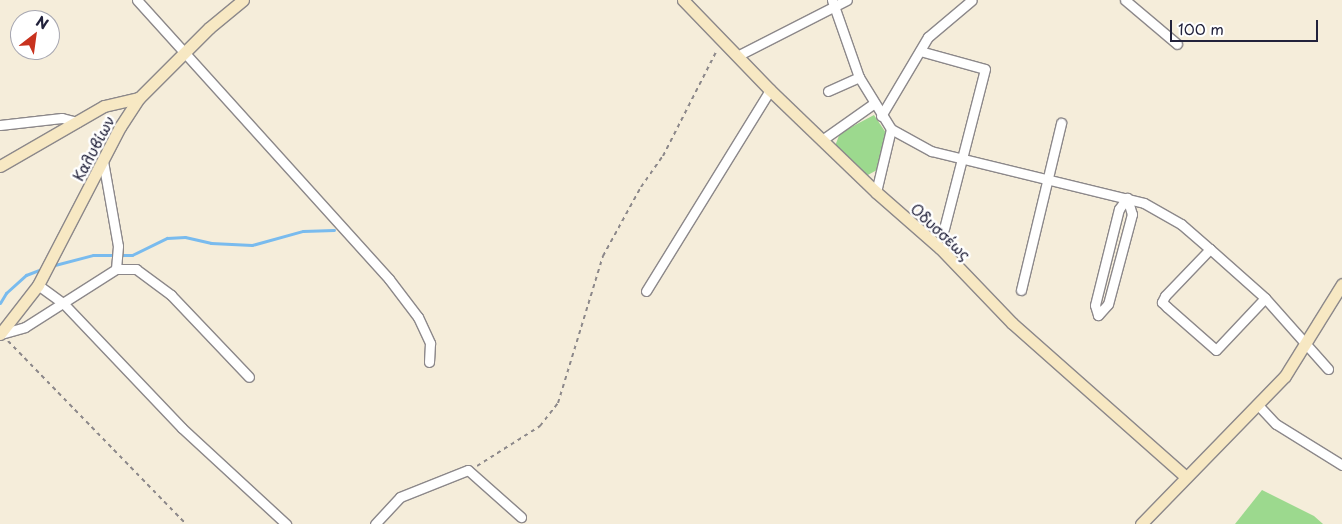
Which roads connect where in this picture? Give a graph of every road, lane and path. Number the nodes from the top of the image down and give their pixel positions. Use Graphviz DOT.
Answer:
graph roads {
  1 [pos="137,0"];
  2 [pos="243,0"];
  3 [pos="684,0"];
  4 [pos="847,0"];
  5 [pos="972,0"];
  6 [pos="1125,0"];
  7 [pos="833,3"];
  8 [pos="722,39"];
  9 [pos="1177,44"];
  10 [pos="920,51"];
  11 [pos="183,53"];
  12 [pos="739,55"];
  13 [pos="859,77"];
  14 [pos="770,90"];
  15 [pos="828,91"];
  16 [pos="139,98"];
  17 [pos="873,104"];
  18 [pos="881,116"];
  19 [pos="77,122"];
  20 [pos="1061,123"];
  21 [pos="0,125"];
  22 [pos="892,130"];
  23 [pos="822,140"];
  24 [pos="964,159"];
  25 [pos="103,161"];
  26 [pos="0,166"];
  27 [pos="1047,179"];
  28 [pos="876,192"];
  29 [pos="1127,198"];
  30 [pos="944,229"];
  31 [pos="1210,249"];
  32 [pos="117,265"];
  33 [pos="41,281"];
  34 [pos="1342,284"];
  35 [pos="1021,290"];
  36 [pos="646,291"];
  37 [pos="1264,298"];
  38 [pos="64,304"];
  39 [pos="0,334"];
  40 [pos="1307,344"];
  41 [pos="429,362"];
  42 [pos="1328,369"];
  43 [pos="248,377"];
  44 [pos="1258,405"];
  45 [pos="1342,465"];
  46 [pos="468,470"];
  47 [pos="1185,476"];
  48 [pos="521,517"];
  49 [pos="186,524"];
  50 [pos="286,524"];
  51 [pos="375,524"];
  52 [pos="1140,524"];
  1 -- 11 [label="street"];
  2 -- 11 [label="street, Καλυβίων"];
  3 -- 8 [label="street, Οδυσσέως"];
  4 -- 7 [label="street"];
  5 -- 10 [label="street"];
  6 -- 9 [label="street"];
  7 -- 12 [label="street"];
  7 -- 13 [label="street"];
  8 -- 12 [label="street, Οδυσσέως"];
  8 -- 46 [label="path"];
  10 -- 18 [label="street"];
  10 -- 24 [label="street"];
  11 -- 16 [label="street, Καλυβίων"];
  11 -- 41 [label="street"];
  12 -- 14 [label="street, Οδυσσέως"];
  13 -- 15 [label="street"];
  13 -- 17 [label="street"];
  14 -- 23 [label="street, Οδυσσέως"];
  14 -- 36 [label="street"];
  16 -- 19 [label="street"];
  16 -- 25 [label="street, Καλυβίων"];
  17 -- 18 [label="street"];
  17 -- 23 [label="street"];
  18 -- 22 [label="street"];
  19 -- 21 [label="street"];
  19 -- 26 [label="street"];
  20 -- 27 [label="street"];
  22 -- 24 [label="street"];
  22 -- 28 [label="street"];
  23 -- 28 [label="street, Οδυσσέως"];
  24 -- 27 [label="street"];
  24 -- 30 [label="street"];
  25 -- 32 [label="street"];
  25 -- 33 [label="street, Καλυβίων"];
  27 -- 29 [label="street"];
  27 -- 35 [label="street"];
  28 -- 47 [label="street, Οδυσσέως"];
  29 -- 29 [label="street"];
  29 -- 31 [label="street"];
  31 -- 37 [label="street"];
  31 -- 37 [label="street"];
  32 -- 38 [label="street"];
  32 -- 43 [label="street"];
  33 -- 38 [label="street"];
  33 -- 39 [label="street, Καλυβίων"];
  34 -- 40 [label="street"];
  37 -- 40 [label="street"];
  38 -- 39 [label="street"];
  38 -- 50 [label="street"];
  39 -- 49 [label="path"];
  40 -- 42 [label="street"];
  40 -- 44 [label="street"];
  44 -- 45 [label="street"];
  44 -- 47 [label="street"];
  46 -- 48 [label="street"];
  46 -- 51 [label="street"];
  47 -- 52 [label="street"];
}
